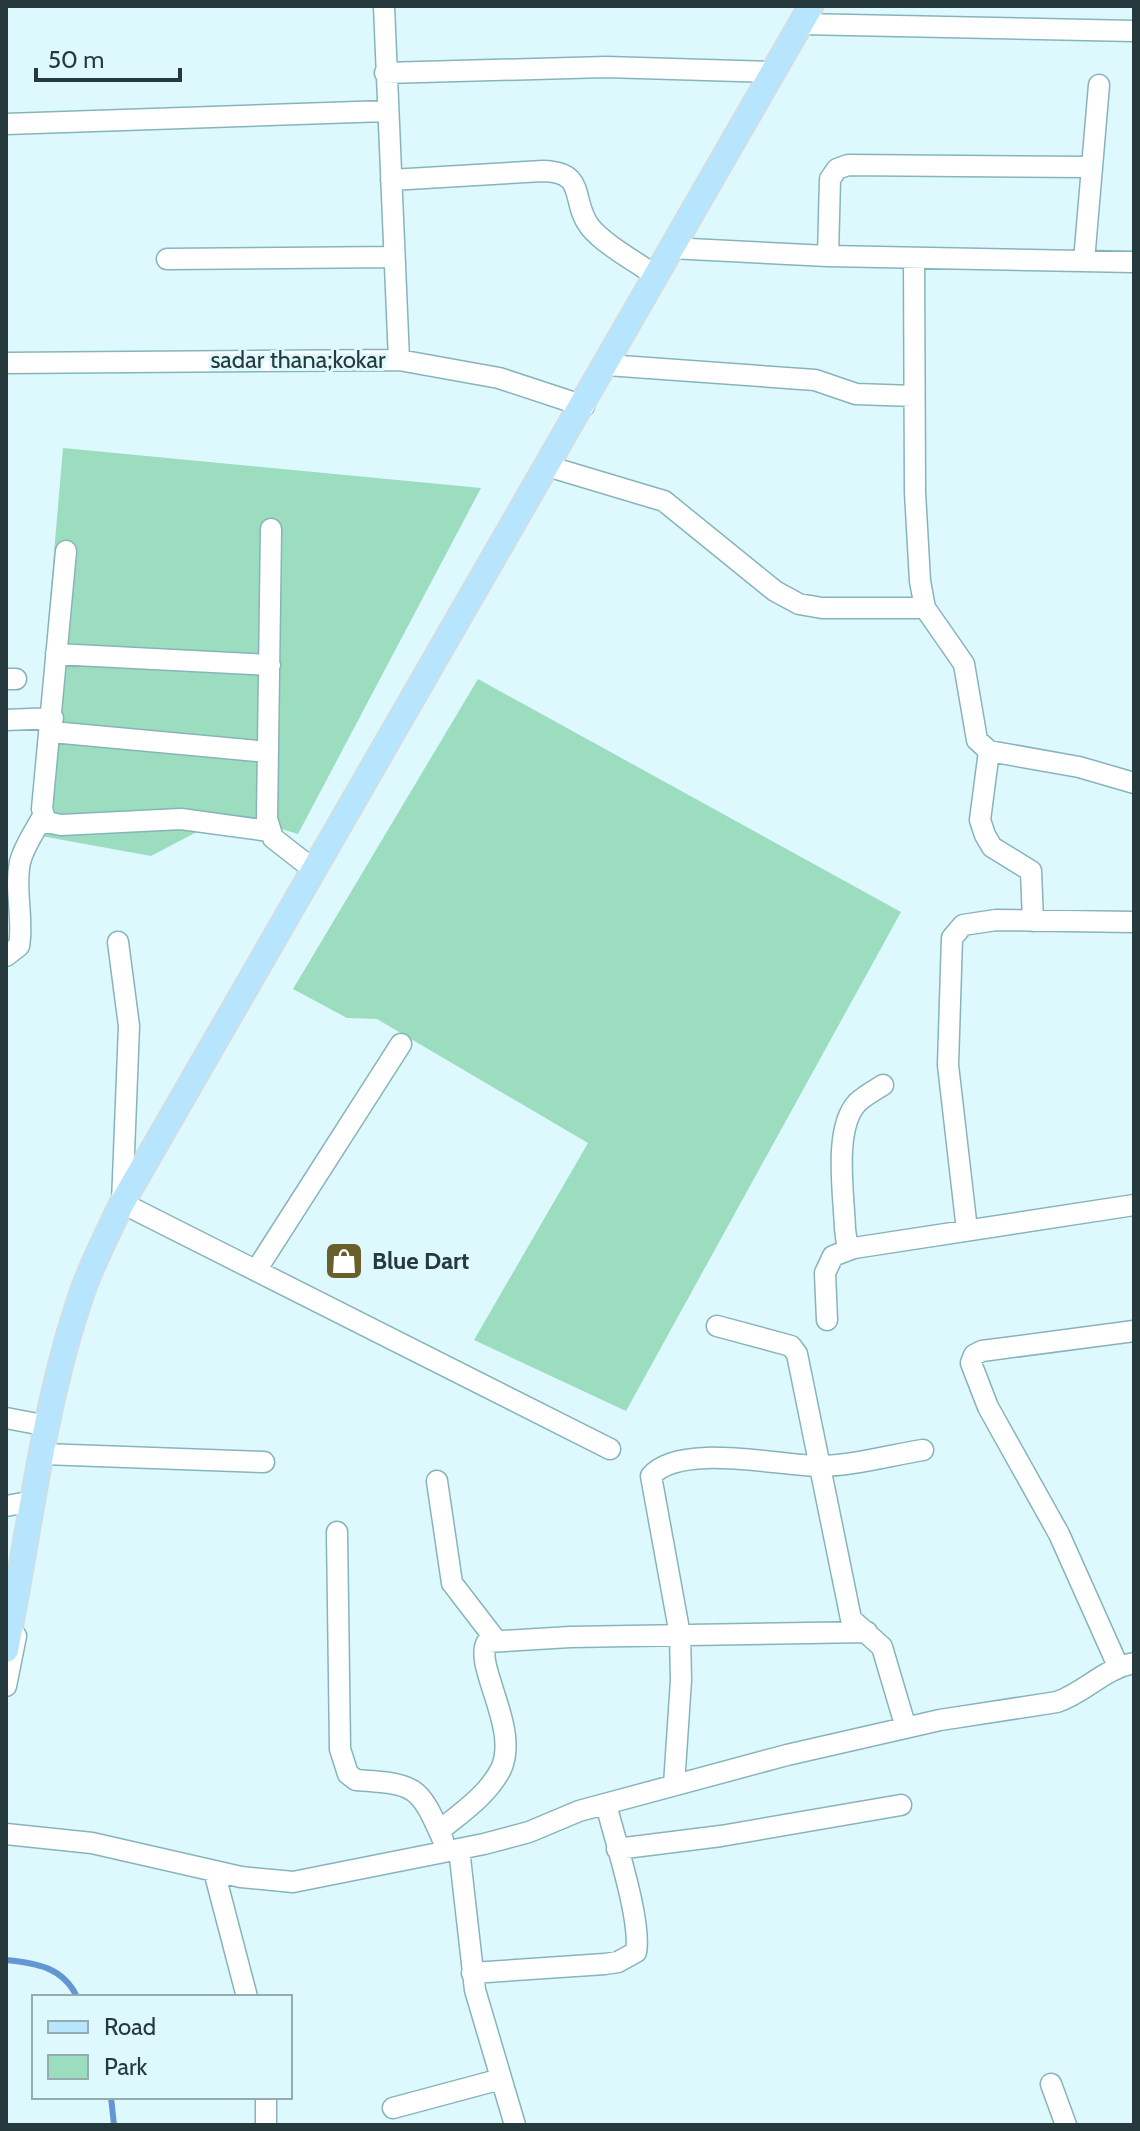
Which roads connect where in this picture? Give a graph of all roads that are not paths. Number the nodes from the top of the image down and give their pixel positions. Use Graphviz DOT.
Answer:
graph roads {
  1 [pos="384,6"];
  2 [pos="806,15"];
  3 [pos="1134,31"];
  4 [pos="771,72"];
  5 [pos="385,73"];
  6 [pos="1099,85"];
  7 [pos="386,111"];
  8 [pos="6,124"];
  9 [pos="1092,167"];
  10 [pos="391,180"];
  11 [pos="670,248"];
  12 [pos="828,256"];
  13 [pos="394,257"];
  14 [pos="914,258"];
  15 [pos="167,259"];
  16 [pos="1084,261"];
  17 [pos="1134,262"];
  18 [pos="656,276"];
  19 [pos="399,360"];
  20 [pos="6,363"];
  21 [pos="607,365"];
  22 [pos="914,396"];
  23 [pos="584,406"];
  24 [pos="547,466"];
  25 [pos="271,529"];
  26 [pos="66,551"];
  27 [pos="925,608"];
  28 [pos="56,654"];
  29 [pos="270,665"];
  30 [pos="6,720"];
  31 [pos="53,725"];
  32 [pos="989,751"];
  33 [pos="268,752"];
  34 [pos="1134,783"];
  35 [pos="43,816"];
  36 [pos="269,831"];
  37 [pos="314,870"];
  38 [pos="1033,921"];
  39 [pos="1134,922"];
  40 [pos="118,942"];
  41 [pos="6,956"];
  42 [pos="401,1044"];
  43 [pos="883,1085"];
  44 [pos="122,1203"];
  45 [pos="1134,1205"];
  46 [pos="967,1230"];
  47 [pos="854,1248"];
  48 [pos="257,1269"];
  49 [pos="827,1320"];
  50 [pos="717,1326"];
  51 [pos="1134,1331"];
  52 [pos="6,1418"];
  53 [pos="48,1426"];
  54 [pos="610,1449"];
  55 [pos="923,1450"];
  56 [pos="43,1454"];
  57 [pos="264,1462"];
  58 [pos="820,1466"];
  59 [pos="437,1481"];
  60 [pos="34,1501"];
  61 [pos="6,1506"];
  62 [pos="337,1532"];
  63 [pos="25,1550"];
  64 [pos="6,1587"];
  65 [pos="6,1617"];
  66 [pos="867,1632"];
  67 [pos="680,1635"];
  68 [pos="495,1639"];
  69 [pos="6,1650"];
  70 [pos="1126,1665"];
  71 [pos="6,1686"];
  72 [pos="906,1728"];
  73 [pos="674,1785"];
  74 [pos="606,1804"];
  75 [pos="901,1805"];
  76 [pos="439,1831"];
  77 [pos="6,1834"];
  78 [pos="617,1849"];
  79 [pos="454,1850"];
  80 [pos="214,1871"];
  81 [pos="472,1973"];
  82 [pos="246,1995"];
  83 [pos="501,2079"];
  84 [pos="1051,2084"];
  85 [pos="266,2099"];
  86 [pos="393,2108"];
  87 [pos="266,2125"];
  88 [pos="515,2125"];
  89 [pos="1066,2125"];
  1 -- 5 [label="street"];
  2 -- 3 [label="street"];
  2 -- 4 [label="main road"];
  4 -- 5 [label="street"];
  4 -- 11 [label="main road"];
  5 -- 7 [label="street"];
  6 -- 9 [label="street"];
  7 -- 8 [label="street"];
  7 -- 10 [label="street"];
  9 -- 12 [label="street"];
  9 -- 16 [label="street"];
  10 -- 13 [label="street"];
  10 -- 18 [label="street"];
  11 -- 12 [label="street"];
  11 -- 18 [label="main road"];
  12 -- 14 [label="street"];
  13 -- 15 [label="street"];
  13 -- 19 [label="street"];
  14 -- 16 [label="street"];
  14 -- 22 [label="street"];
  16 -- 17 [label="street"];
  18 -- 21 [label="main road"];
  19 -- 20 [label="street, sadar thana;kokar"];
  19 -- 23 [label="street, sadar thana;kokar"];
  21 -- 22 [label="street"];
  21 -- 23 [label="main road"];
  22 -- 27 [label="street"];
  23 -- 24 [label="main road"];
  24 -- 27 [label="street"];
  24 -- 37 [label="main road"];
  25 -- 29 [label="street"];
  26 -- 28 [label="street"];
  27 -- 32 [label="street"];
  28 -- 29 [label="street"];
  28 -- 31 [label="street"];
  29 -- 33 [label="street"];
  30 -- 31 [label="street"];
  31 -- 33 [label="street"];
  31 -- 35 [label="street"];
  32 -- 34 [label="street"];
  32 -- 38 [label="street"];
  33 -- 36 [label="street"];
  35 -- 36 [label="street"];
  35 -- 41 [label="street"];
  36 -- 37 [label="street"];
  37 -- 44 [label="main road"];
  38 -- 39 [label="street"];
  38 -- 46 [label="street"];
  40 -- 44 [label="street"];
  42 -- 48 [label="street"];
  43 -- 47 [label="street"];
  44 -- 48 [label="street"];
  44 -- 53 [label="main road"];
  45 -- 46 [label="street"];
  46 -- 47 [label="street"];
  47 -- 49 [label="street"];
  48 -- 54 [label="street"];
  50 -- 58 [label="street"];
  51 -- 70 [label="street"];
  52 -- 53 [label="street"];
  53 -- 56 [label="main road"];
  55 -- 58 [label="street"];
  56 -- 57 [label="street"];
  56 -- 60 [label="main road"];
  58 -- 66 [label="street"];
  58 -- 67 [label="street"];
  59 -- 68 [label="street"];
  60 -- 61 [label="street"];
  60 -- 63 [label="main road"];
  62 -- 76 [label="street"];
  63 -- 64 [label="street"];
  63 -- 65 [label="main road"];
  63 -- 69 [label="main road"];
  63 -- 71 [label="street"];
  66 -- 67 [label="street"];
  66 -- 72 [label="street"];
  67 -- 68 [label="street"];
  67 -- 73 [label="street"];
  68 -- 76 [label="street"];
  70 -- 72 [label="street"];
  72 -- 73 [label="street"];
  73 -- 74 [label="street"];
  74 -- 78 [label="street"];
  74 -- 79 [label="street"];
  75 -- 78 [label="street"];
  76 -- 79 [label="street"];
  77 -- 80 [label="street"];
  78 -- 81 [label="street"];
  79 -- 80 [label="street"];
  79 -- 81 [label="street"];
  80 -- 82 [label="street"];
  81 -- 83 [label="street"];
  83 -- 86 [label="street"];
  83 -- 88 [label="street"];
  84 -- 89 [label="street"];
  85 -- 87 [label="street"];
}
